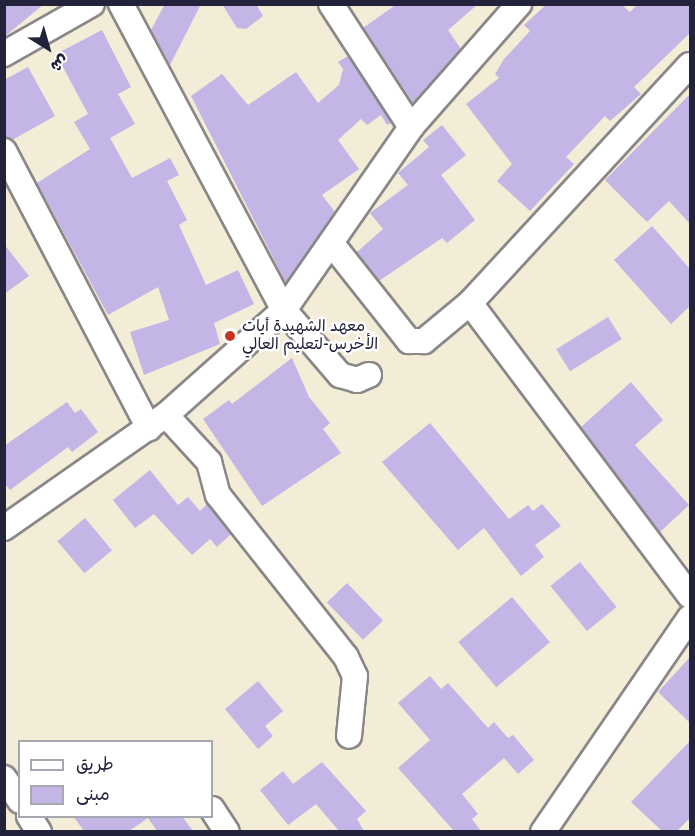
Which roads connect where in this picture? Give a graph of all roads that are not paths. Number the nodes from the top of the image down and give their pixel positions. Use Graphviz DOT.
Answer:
graph roads {
  1 [pos="92,4"];
  2 [pos="122,4"];
  3 [pos="331,4"];
  4 [pos="519,4"];
  5 [pos="4,54"];
  6 [pos="690,65"];
  7 [pos="411,127"];
  8 [pos="4,151"];
  9 [pos="332,244"];
  10 [pos="470,303"];
  11 [pos="284,310"];
  12 [pos="369,375"];
  13 [pos="158,422"];
  14 [pos="6,522"];
  15 [pos="690,596"];
  16 [pos="690,617"];
  17 [pos="349,736"];
  18 [pos="4,778"];
  19 [pos="18,798"];
  20 [pos="213,810"];
  21 [pos="30,818"];
  22 [pos="39,831"];
  23 [pos="227,831"];
  24 [pos="543,831"];
  1 -- 5 [label="street"];
  2 -- 11 [label="street"];
  3 -- 7 [label="street"];
  4 -- 7 [label="street"];
  6 -- 10 [label="street"];
  7 -- 9 [label="street"];
  8 -- 13 [label="street"];
  9 -- 10 [label="street"];
  9 -- 11 [label="street"];
  10 -- 15 [label="street"];
  11 -- 12 [label="street"];
  11 -- 13 [label="street"];
  13 -- 14 [label="street"];
  13 -- 17 [label="street"];
  16 -- 24 [label="street"];
  18 -- 19 [label="street"];
  20 -- 23 [label="street"];
  21 -- 22 [label="street"];
}
